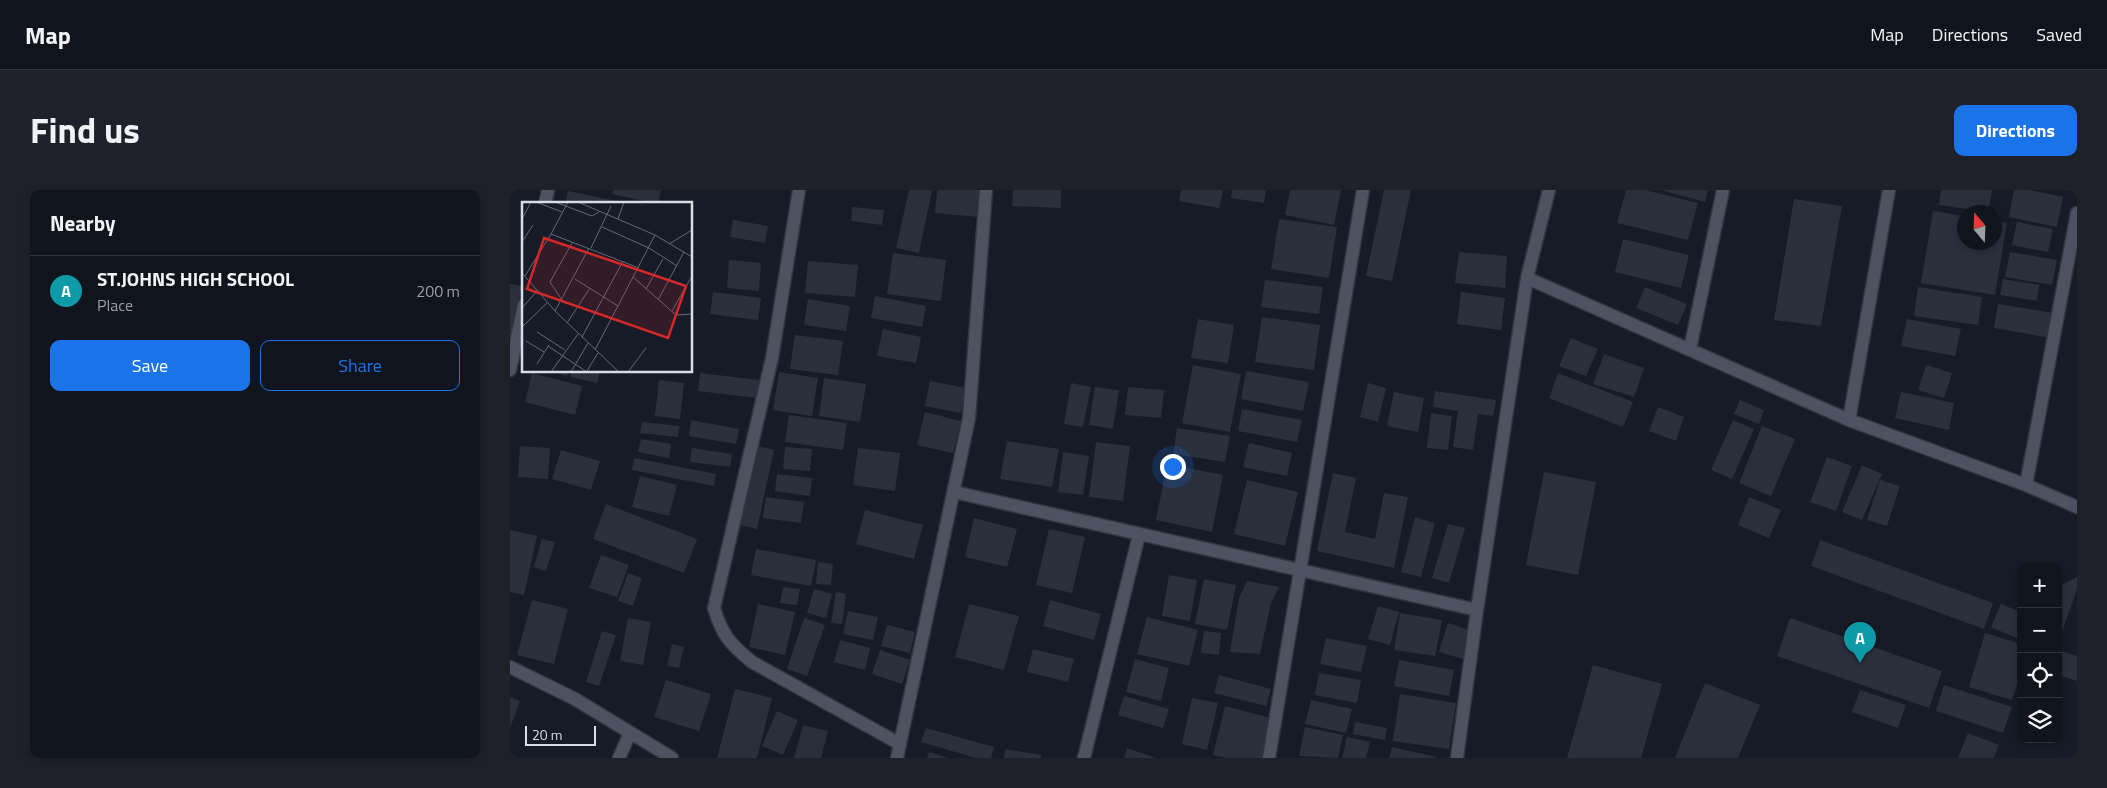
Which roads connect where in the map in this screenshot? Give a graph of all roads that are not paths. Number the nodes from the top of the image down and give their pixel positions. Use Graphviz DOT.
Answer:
graph roads {
  1 [pos="799,190"];
  2 [pos="986,190"];
  3 [pos="1363,190"];
  4 [pos="1549,190"];
  5 [pos="1723,190"];
  6 [pos="1889,190"];
  7 [pos="2077,213"];
  8 [pos="1528,278"];
  9 [pos="522,314"];
  10 [pos="1690,350"];
  11 [pos="510,370"];
  12 [pos="1849,420"];
  13 [pos="2026,486"];
  14 [pos="954,492"];
  15 [pos="2077,507"];
  16 [pos="1139,534"];
  17 [pos="1300,570"];
  18 [pos="1477,610"];
  19 [pos="510,667"];
  20 [pos="630,733"];
  21 [pos="900,744"];
  22 [pos="619,758"];
  23 [pos="672,758"];
  24 [pos="897,758"];
  25 [pos="1084,758"];
  26 [pos="1269,758"];
  27 [pos="1457,758"];
  1 -- 21 [label="street"];
  2 -- 14 [label="street"];
  3 -- 17 [label="street"];
  4 -- 8 [label="street"];
  5 -- 10 [label="street"];
  6 -- 12 [label="street"];
  7 -- 13 [label="street"];
  8 -- 10 [label="street"];
  8 -- 18 [label="street"];
  9 -- 11 [label="street"];
  10 -- 12 [label="street"];
  12 -- 13 [label="street"];
  13 -- 15 [label="street"];
  14 -- 16 [label="street"];
  14 -- 21 [label="street"];
  16 -- 17 [label="street"];
  16 -- 25 [label="street"];
  17 -- 18 [label="street"];
  17 -- 26 [label="street"];
  18 -- 27 [label="street"];
  19 -- 20 [label="street"];
  20 -- 22 [label="street"];
  20 -- 23 [label="street"];
  21 -- 24 [label="street"];
}
